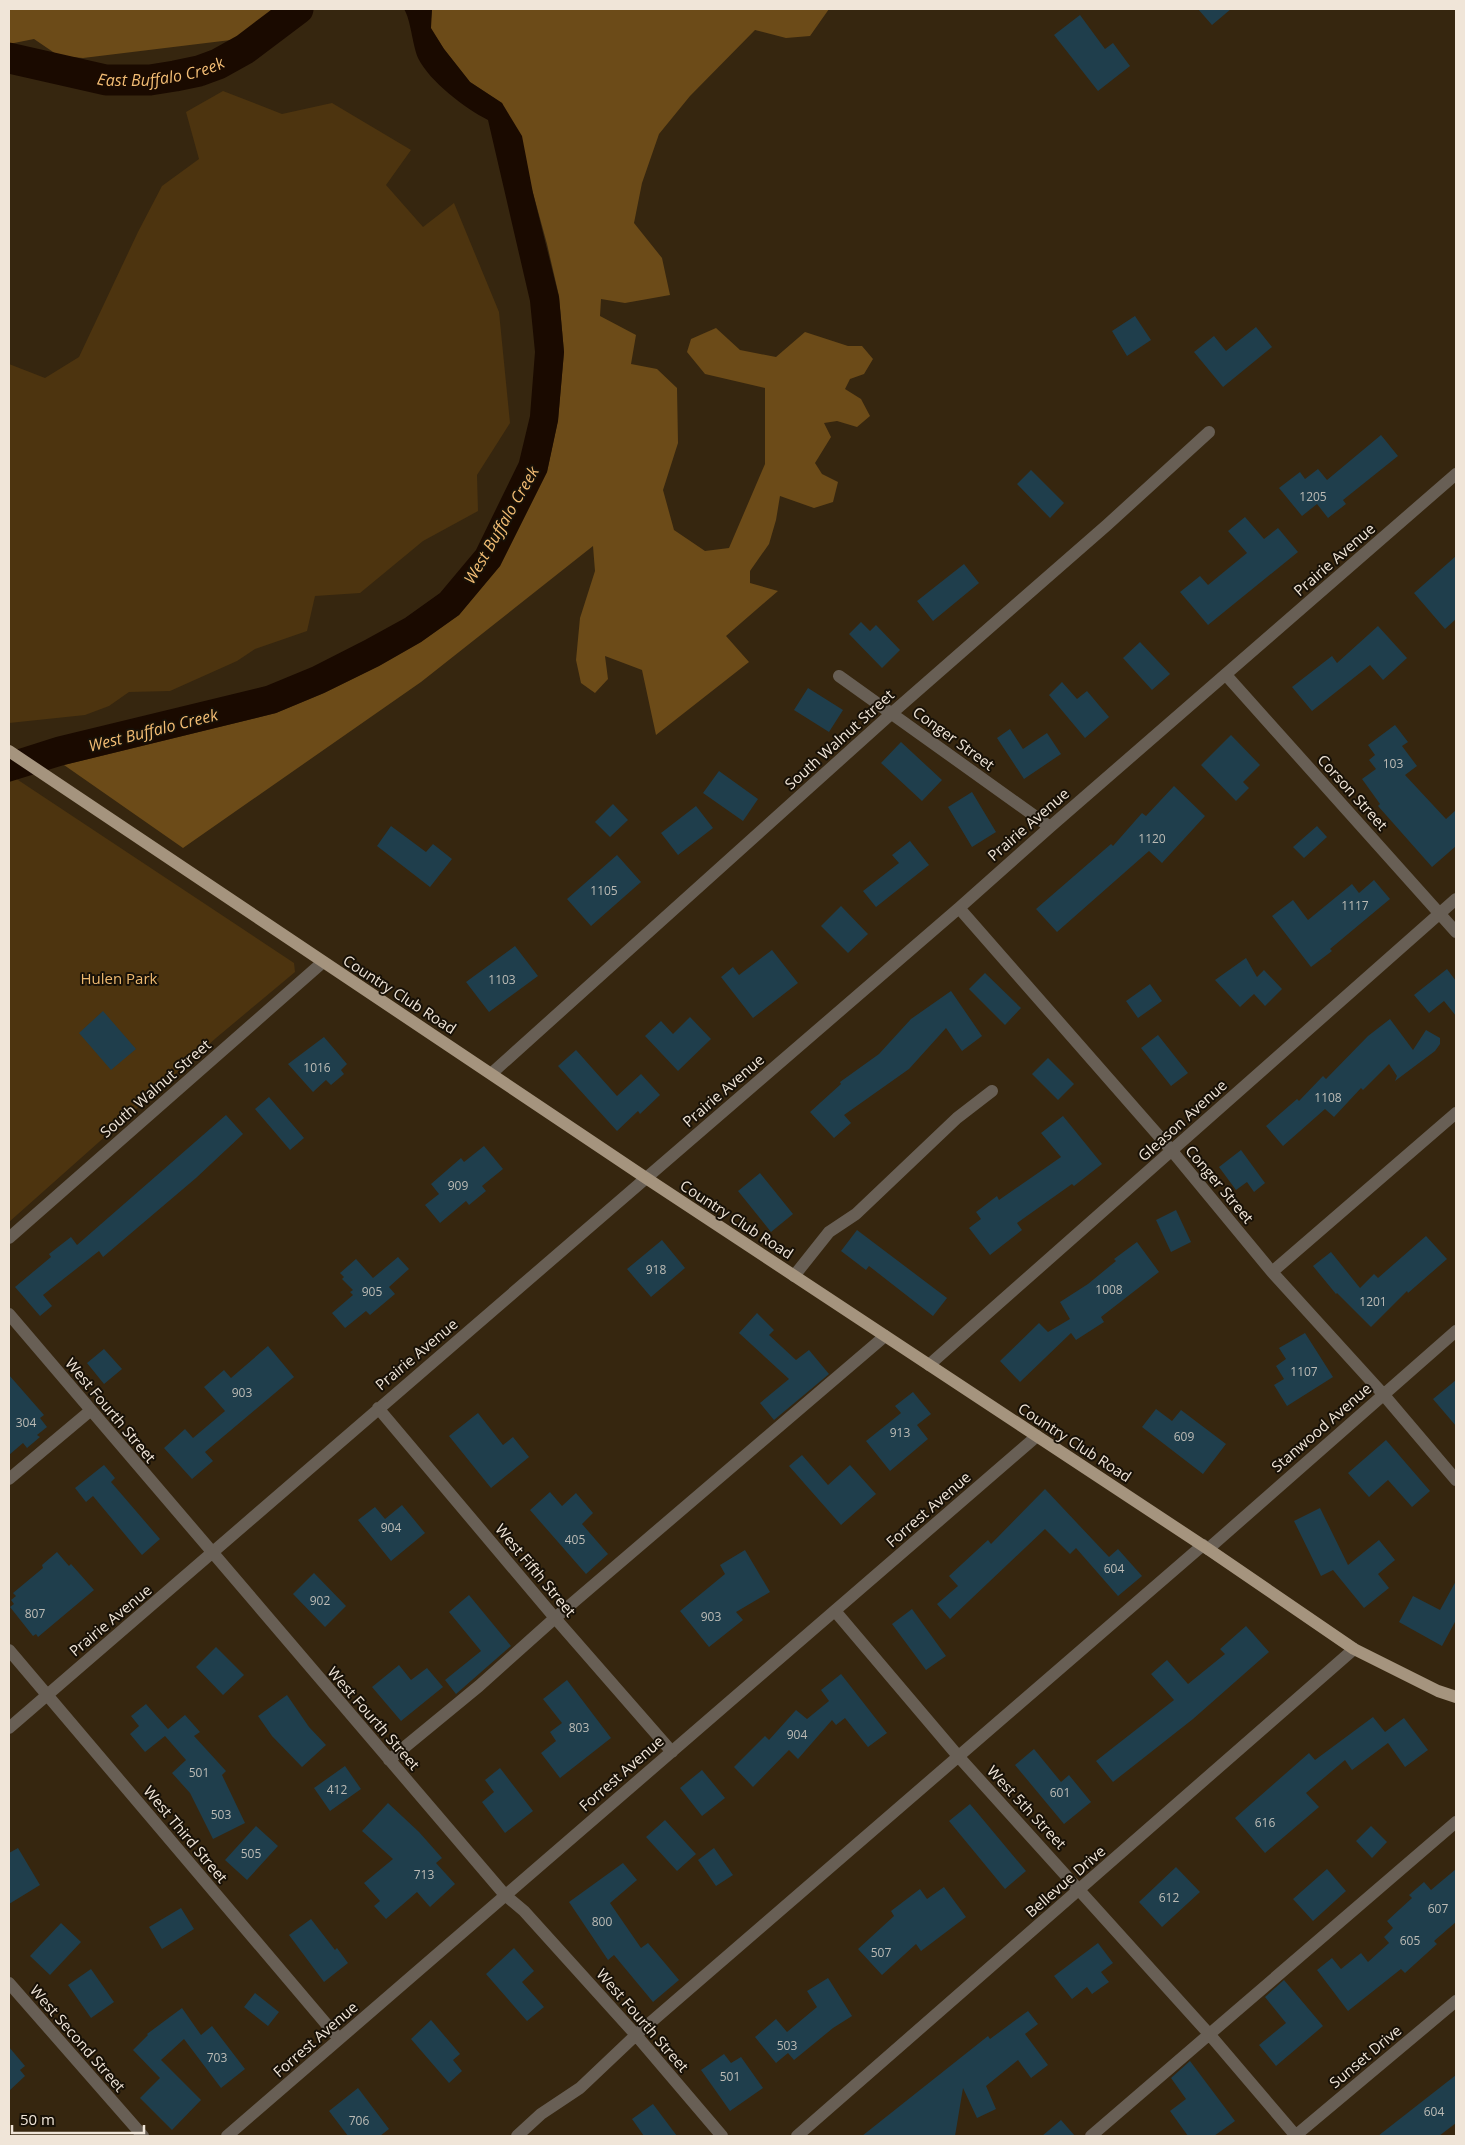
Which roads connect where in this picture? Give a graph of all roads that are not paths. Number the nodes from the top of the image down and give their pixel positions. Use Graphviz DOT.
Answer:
graph roads {
  1 [pos="1209,432"];
  2 [pos="1456,474"];
  3 [pos="1226,675"];
  4 [pos="839,676"];
  5 [pos="892,713"];
  6 [pos="9,751"];
  7 [pos="1050,827"];
  8 [pos="1456,899"];
  9 [pos="959,908"];
  10 [pos="1440,913"];
  11 [pos="1456,932"];
  12 [pos="323,962"];
  13 [pos="492,1074"];
  14 [pos="992,1091"];
  15 [pos="1456,1113"];
  16 [pos="1172,1151"];
  17 [pos="646,1178"];
  18 [pos="9,1238"];
  19 [pos="1272,1272"];
  20 [pos="794,1276"];
  21 [pos="9,1314"];
  22 [pos="1456,1331"];
  23 [pos="885,1336"];
  24 [pos="930,1364"];
  25 [pos="1383,1394"];
  26 [pos="378,1408"];
  27 [pos="90,1411"];
  28 [pos="1038,1436"];
  29 [pos="9,1479"];
  30 [pos="1456,1480"];
  31 [pos="1205,1547"];
  32 [pos="213,1554"];
  33 [pos="835,1611"];
  34 [pos="555,1618"];
  35 [pos="1354,1649"];
  36 [pos="9,1650"];
  37 [pos="47,1695"];
  38 [pos="1456,1697"];
  39 [pos="9,1728"];
  40 [pos="672,1752"];
  41 [pos="958,1756"];
  42 [pos="389,1760"];
  43 [pos="1456,1822"];
  44 [pos="1081,1890"];
  45 [pos="505,1895"];
  46 [pos="9,1983"];
  47 [pos="1456,2001"];
  48 [pos="636,2035"];
  49 [pos="1210,2035"];
  50 [pos="339,2039"];
  51 [pos="143,2136"];
  52 [pos="227,2136"];
  53 [pos="517,2136"];
  54 [pos="722,2136"];
  55 [pos="796,2136"];
  56 [pos="1091,2136"];
  57 [pos="1296,2136"];
  1 -- 5 [label="street, South Walnut Street"];
  2 -- 3 [label="street, Prairie Avenue"];
  3 -- 7 [label="street, Prairie Avenue"];
  3 -- 10 [label="street, Corson Street"];
  4 -- 5 [label="street, Conger Street"];
  5 -- 7 [label="street, Conger Street"];
  5 -- 13 [label="street, South Walnut Street"];
  6 -- 12 [label="main road, Country Club Road"];
  7 -- 9 [label="street, Prairie Avenue"];
  8 -- 10 [label="street, Gleason Avenue"];
  9 -- 16 [label="street, Conger Street"];
  9 -- 17 [label="street, Prairie Avenue"];
  10 -- 11 [label="street, Corson Street"];
  10 -- 16 [label="street, Gleason Avenue"];
  12 -- 13 [label="main road, Country Club Road"];
  12 -- 18 [label="street, South Walnut Street"];
  13 -- 17 [label="main road, Country Club Road"];
  14 -- 20 [label="street"];
  15 -- 19 [label="street"];
  16 -- 19 [label="street, Conger Street"];
  16 -- 24 [label="street, Gleason Avenue"];
  17 -- 20 [label="main road, Country Club Road"];
  17 -- 26 [label="street, Prairie Avenue"];
  19 -- 25 [label="street, Conger Street"];
  20 -- 23 [label="main road, Country Club Road"];
  21 -- 27 [label="street, West Fourth Street"];
  22 -- 25 [label="street, Stanwood Avenue"];
  23 -- 24 [label="main road, Country Club Road"];
  23 -- 34 [label="street"];
  24 -- 28 [label="main road, Country Club Road"];
  25 -- 30 [label="street, Conger Street"];
  25 -- 31 [label="street, Stanwood Avenue"];
  26 -- 32 [label="street, Prairie Avenue"];
  26 -- 34 [label="street, West Fifth Street"];
  27 -- 29 [label="street"];
  27 -- 32 [label="street, West Fourth Street"];
  28 -- 31 [label="main road, Country Club Road"];
  28 -- 33 [label="street, Forrest Avenue"];
  31 -- 35 [label="main road, Country Club Road"];
  31 -- 41 [label="street, Stanwood Avenue"];
  32 -- 37 [label="street, Prairie Avenue"];
  32 -- 42 [label="street, West Fourth Street"];
  33 -- 40 [label="street, Forrest Avenue"];
  33 -- 41 [label="street, West 5th Street"];
  34 -- 40 [label="street, West Fifth Street"];
  34 -- 42 [label="street"];
  35 -- 38 [label="main road, Country Club Road"];
  35 -- 44 [label="street, Bellevue Drive"];
  36 -- 37 [label="street, West Third Street"];
  37 -- 39 [label="street, Prairie Avenue"];
  37 -- 50 [label="street, West Third Street"];
  40 -- 45 [label="street, Forrest Avenue"];
  41 -- 44 [label="street, West 5th Street"];
  41 -- 48 [label="street, Stanwood Avenue"];
  42 -- 45 [label="street, West Fourth Street"];
  43 -- 49 [label="street"];
  44 -- 49 [label="street, West 5th Street"];
  44 -- 55 [label="street, Bellevue Drive"];
  45 -- 48 [label="street, West Fourth Street"];
  45 -- 50 [label="street, Forrest Avenue"];
  46 -- 51 [label="street, West Second Street"];
  47 -- 57 [label="street, Sunset Drive"];
  48 -- 53 [label="street, Stanwood Avenue"];
  48 -- 54 [label="street, West Fourth Street"];
  49 -- 56 [label="street"];
  49 -- 57 [label="street, West 5th Street"];
  50 -- 52 [label="street, Forrest Avenue"];
}
